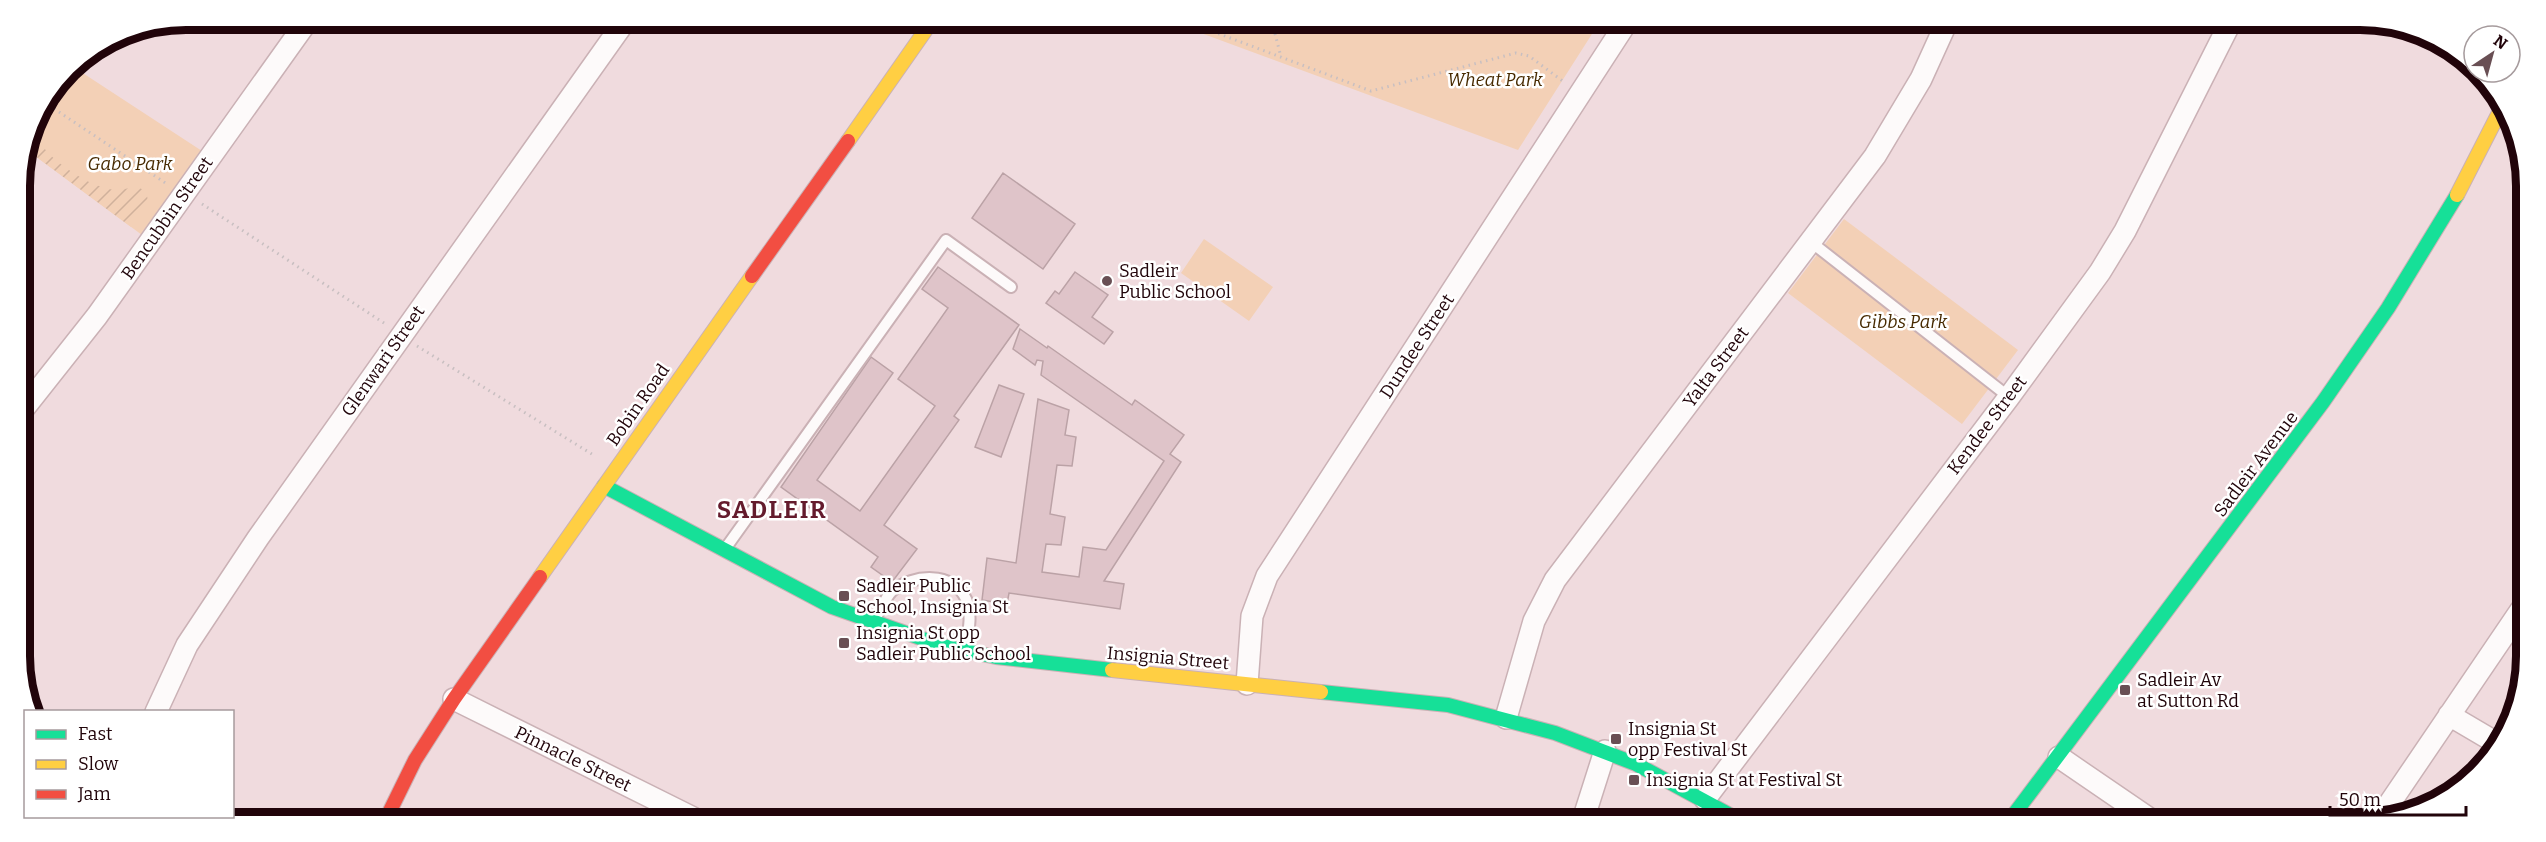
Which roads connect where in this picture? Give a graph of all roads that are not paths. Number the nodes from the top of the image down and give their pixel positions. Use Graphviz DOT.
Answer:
graph roads {
  1 [pos="301,30"];
  2 [pos="619,30"];
  3 [pos="926,30"];
  4 [pos="1621,30"];
  5 [pos="1943,30"];
  6 [pos="2226,30"];
  7 [pos="2498,114"];
  8 [pos="1811,242"];
  9 [pos="1011,287"];
  10 [pos="2008,397"];
  11 [pos="30,401"];
  12 [pos="604,486"];
  13 [pos="725,549"];
  14 [pos="2516,617"];
  15 [pos="873,623"];
  16 [pos="965,650"];
  17 [pos="1247,684"];
  18 [pos="454,699"];
  19 [pos="156,710"];
  20 [pos="2449,714"];
  21 [pos="1506,718"];
  22 [pos="2491,740"];
  23 [pos="1605,751"];
  24 [pos="2059,757"];
  25 [pos="1705,799"];
  26 [pos="2385,810"];
  27 [pos="389,812"];
  28 [pos="681,812"];
  29 [pos="1586,812"];
  30 [pos="1727,812"];
  31 [pos="2016,812"];
  32 [pos="2139,812"];
  1 -- 11 [label="street, Bencubbin Street"];
  2 -- 19 [label="street, Glenwari Street"];
  3 -- 12 [label="street, Bobin Road"];
  4 -- 17 [label="street, Dundee Street"];
  5 -- 8 [label="street, Yalta Street"];
  6 -- 10 [label="street, Kendee Street"];
  7 -- 24 [label="street, Sadleir Avenue"];
  8 -- 10 [label="lane"];
  8 -- 21 [label="street, Yalta Street"];
  9 -- 13 [label="lane"];
  10 -- 25 [label="street, Kendee Street"];
  12 -- 13 [label="street, Insignia Street"];
  12 -- 18 [label="street, Bobin Road"];
  13 -- 15 [label="street, Insignia Street"];
  14 -- 20 [label="street"];
  15 -- 16 [label="street, Insignia Street"];
  15 -- 16 [label="lane"];
  16 -- 17 [label="street, Insignia Street"];
  17 -- 21 [label="street, Insignia Street"];
  18 -- 27 [label="street, Bobin Road"];
  18 -- 28 [label="street, Pinnacle Street"];
  20 -- 22 [label="street"];
  20 -- 26 [label="street"];
  21 -- 23 [label="street, Insignia Street"];
  23 -- 25 [label="street, Insignia Street"];
  23 -- 29 [label="street"];
  24 -- 31 [label="street, Sadleir Avenue"];
  24 -- 32 [label="street"];
  25 -- 30 [label="street, Insignia Street"];
}
